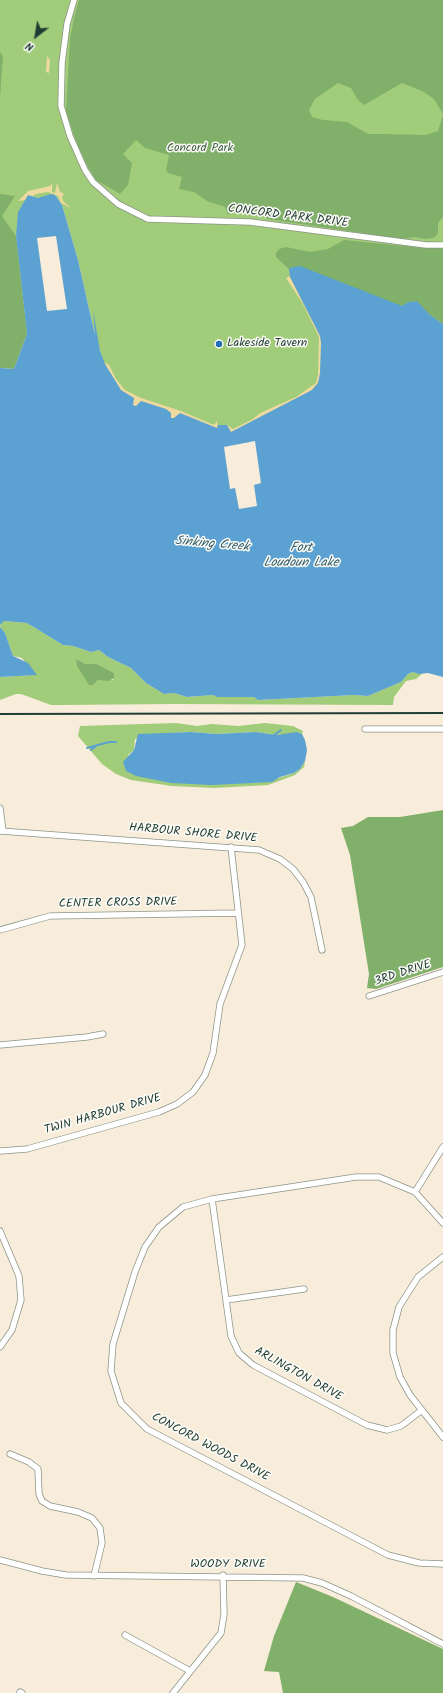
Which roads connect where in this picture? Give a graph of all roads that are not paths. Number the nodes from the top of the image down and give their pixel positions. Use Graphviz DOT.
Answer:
graph roads {
  1 [pos="74,0"];
  2 [pos="443,246"];
  3 [pos="365,729"];
  4 [pos="443,729"];
  5 [pos="0,808"];
  6 [pos="2,831"];
  7 [pos="230,847"];
  8 [pos="238,913"];
  9 [pos="0,930"];
  10 [pos="322,950"];
  11 [pos="443,972"];
  12 [pos="369,996"];
  13 [pos="103,1034"];
  14 [pos="0,1045"];
  15 [pos="443,1146"];
  16 [pos="0,1151"];
  17 [pos="415,1192"];
  18 [pos="212,1199"];
  19 [pos="443,1223"];
  20 [pos="0,1231"];
  21 [pos="7,1247"];
  22 [pos="0,1249"];
  23 [pos="443,1257"];
  24 [pos="304,1289"];
  25 [pos="226,1300"];
  26 [pos="0,1347"];
  27 [pos="422,1410"];
  28 [pos="443,1436"];
  29 [pos="10,1454"];
  30 [pos="0,1560"];
  31 [pos="443,1564"];
  32 [pos="94,1576"];
  33 [pos="223,1576"];
  34 [pos="125,1635"];
  35 [pos="443,1644"];
  36 [pos="190,1671"];
  37 [pos="173,1693"];
  1 -- 2 [label="street, CONCORD PARK DRIVE"];
  3 -- 4 [label="street"];
  5 -- 6 [label="street"];
  6 -- 7 [label="street, HARBOUR SHORE DRIVE"];
  7 -- 8 [label="street, TWIN HARBOUR DRIVE"];
  7 -- 10 [label="street, HARBOUR SHORE DRIVE"];
  8 -- 9 [label="street, CENTER CROSS DRIVE"];
  8 -- 16 [label="street, TWIN HARBOUR DRIVE"];
  11 -- 12 [label="street, 3RD DRIVE"];
  13 -- 14 [label="street"];
  15 -- 17 [label="street"];
  17 -- 18 [label="street, CONCORD WOODS DRIVE"];
  17 -- 19 [label="street, CONCORD WOODS DRIVE"];
  18 -- 25 [label="street, ARLINGTON DRIVE"];
  18 -- 31 [label="street, CONCORD WOODS DRIVE"];
  20 -- 21 [label="street"];
  21 -- 22 [label="street"];
  21 -- 26 [label="street"];
  23 -- 27 [label="street"];
  24 -- 25 [label="street"];
  25 -- 27 [label="street, ARLINGTON DRIVE"];
  27 -- 28 [label="street"];
  29 -- 32 [label="street"];
  30 -- 32 [label="street, WOODY DRIVE"];
  32 -- 33 [label="street, WOODY DRIVE"];
  33 -- 35 [label="street, WOODY DRIVE"];
  33 -- 36 [label="street"];
  34 -- 36 [label="street"];
  36 -- 37 [label="street"];
}
